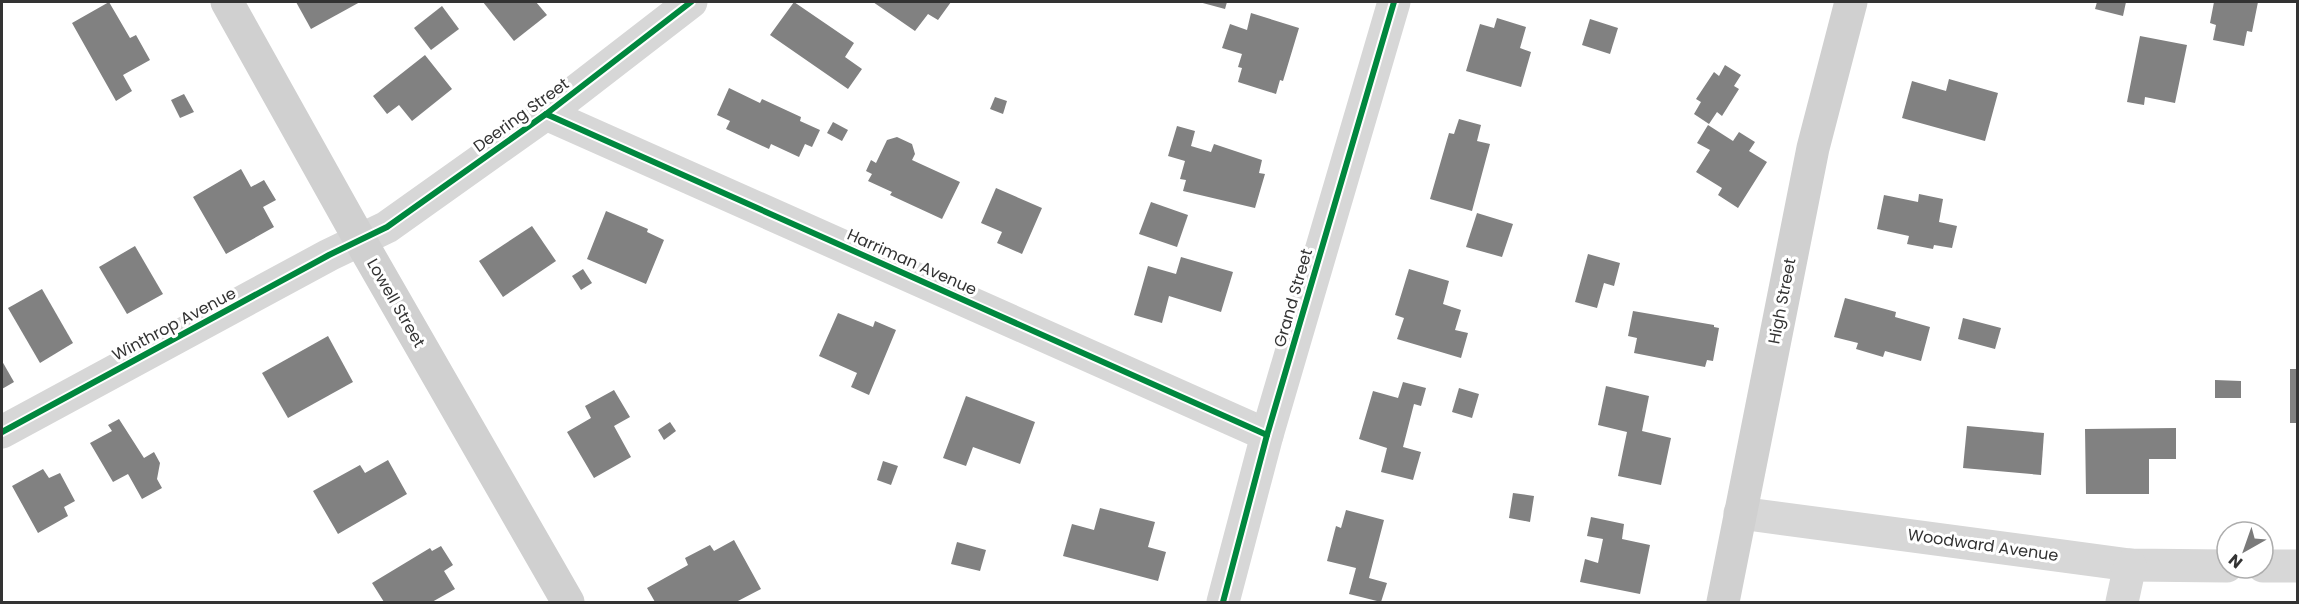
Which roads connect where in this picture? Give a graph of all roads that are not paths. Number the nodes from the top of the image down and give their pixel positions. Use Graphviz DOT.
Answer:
graph roads {
  1 [pos="227,2"];
  2 [pos="691,2"];
  3 [pos="1394,2"];
  4 [pos="1851,2"];
  5 [pos="546,114"];
  6 [pos="360,240"];
  7 [pos="2,432"];
  8 [pos="1267,435"];
  9 [pos="1740,513"];
  10 [pos="2130,565"];
  11 [pos="2215,566"];
  12 [pos="2275,566"];
  13 [pos="2298,566"];
  14 [pos="567,603"];
  15 [pos="1223,603"];
  16 [pos="1723,603"];
  17 [pos="2122,603"];
  1 -- 6 [label="main road, Lowell Street"];
  2 -- 5 [label="street, Deering Street"];
  3 -- 8 [label="street, Grand Street"];
  4 -- 9 [label="main road, High Street"];
  5 -- 6 [label="street, Deering Street"];
  5 -- 8 [label="street, Harriman Avenue"];
  6 -- 7 [label="street, Winthrop Avenue"];
  6 -- 14 [label="main road, Lowell Street"];
  8 -- 15 [label="street, Grand Street"];
  9 -- 10 [label="street, Woodward Avenue"];
  9 -- 16 [label="main road, High Street"];
  10 -- 11 [label="street, Woodward Avenue"];
  10 -- 17 [label="street"];
  12 -- 13 [label="street"];
}
